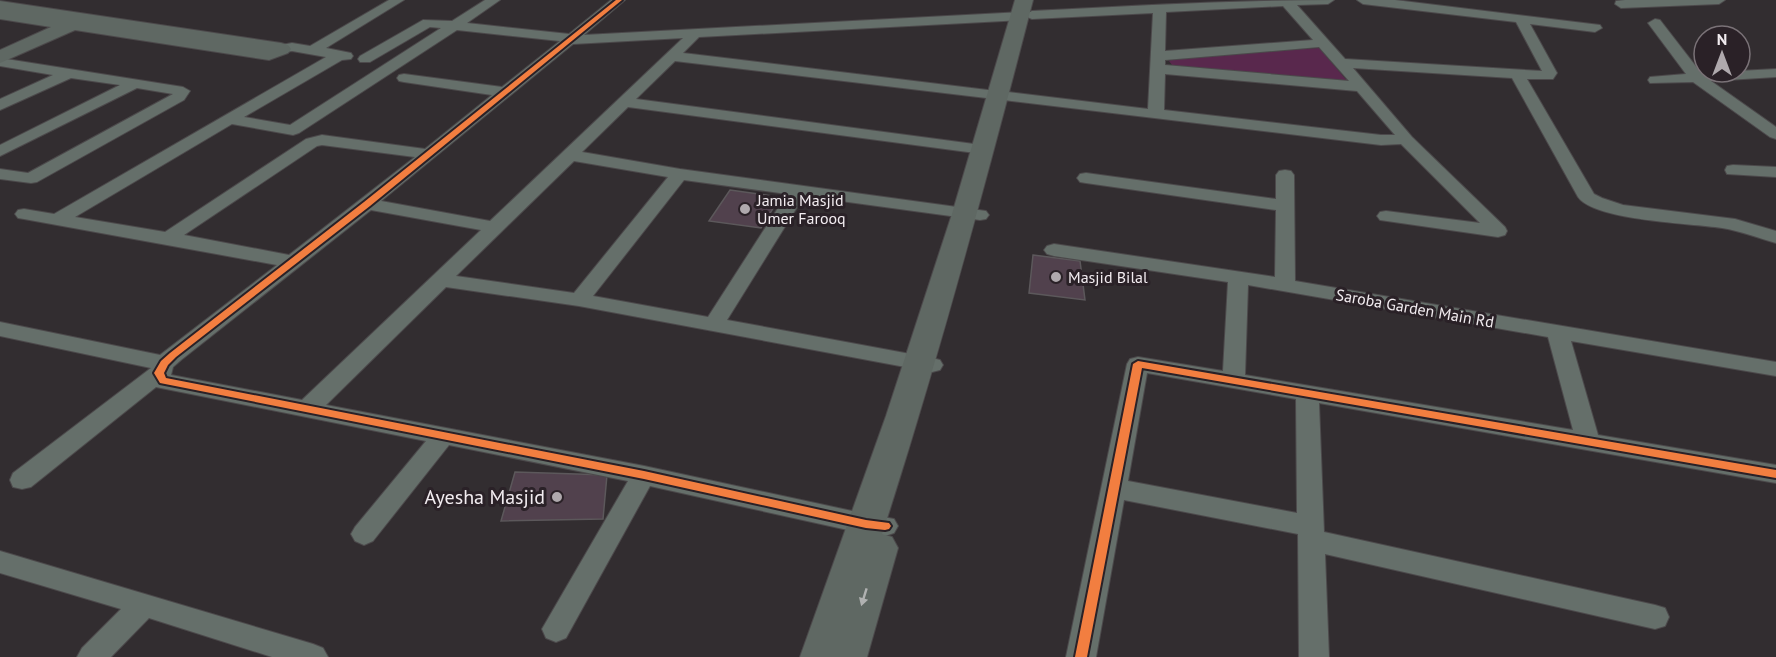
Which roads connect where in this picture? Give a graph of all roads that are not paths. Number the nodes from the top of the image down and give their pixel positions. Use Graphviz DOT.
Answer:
graph roads {
  1 [pos="398,0"];
  2 [pos="494,0"];
  3 [pos="619,0"];
  4 [pos="1328,0"];
  5 [pos="1363,0"];
  6 [pos="1719,0"];
  7 [pos="1285,1"];
  8 [pos="1621,4"];
  9 [pos="1028,8"];
  10 [pos="1160,8"];
  11 [pos="7,13"];
  12 [pos="1521,19"];
  13 [pos="78,22"];
  14 [pos="1655,23"];
  15 [pos="454,25"];
  16 [pos="1595,28"];
  17 [pos="694,35"];
  18 [pos="571,39"];
  19 [pos="1324,43"];
  20 [pos="281,49"];
  21 [pos="313,50"];
  22 [pos="340,55"];
  23 [pos="671,56"];
  24 [pos="0,57"];
  25 [pos="365,59"];
  26 [pos="0,62"];
  27 [pos="1158,62"];
  28 [pos="1341,63"];
  29 [pos="396,64"];
  30 [pos="1692,70"];
  31 [pos="69,73"];
  32 [pos="1776,73"];
  33 [pos="1517,74"];
  34 [pos="1752,75"];
  35 [pos="404,78"];
  36 [pos="1692,78"];
  37 [pos="1655,81"];
  38 [pos="134,84"];
  39 [pos="1706,84"];
  40 [pos="1362,87"];
  41 [pos="504,92"];
  42 [pos="1002,96"];
  43 [pos="623,102"];
  44 [pos="0,105"];
  45 [pos="1156,114"];
  46 [pos="228,119"];
  47 [pos="1776,134"];
  48 [pos="1405,139"];
  49 [pos="989,149"];
  50 [pos="0,151"];
  51 [pos="429,154"];
  52 [pos="569,155"];
  53 [pos="1733,170"];
  54 [pos="1776,172"];
  55 [pos="0,174"];
  56 [pos="680,174"];
  57 [pos="1285,175"];
  58 [pos="1086,178"];
  59 [pos="798,191"];
  60 [pos="367,204"];
  61 [pos="1285,206"];
  62 [pos="24,214"];
  63 [pos="972,214"];
  64 [pos="1386,216"];
  65 [pos="58,219"];
  66 [pos="497,228"];
  67 [pos="1776,237"];
  68 [pos="168,238"];
  69 [pos="1054,250"];
  70 [pos="292,262"];
  71 [pos="1238,278"];
  72 [pos="442,280"];
  73 [pos="1285,285"];
  74 [pos="579,300"];
  75 [pos="714,324"];
  76 [pos="0,330"];
  77 [pos="1558,333"];
  78 [pos="926,364"];
  79 [pos="162,368"];
  80 [pos="1776,369"];
  81 [pos="1234,380"];
  82 [pos="1307,393"];
  83 [pos="307,409"];
  84 [pos="443,436"];
  85 [pos="1589,442"];
  86 [pos="1776,474"];
  87 [pos="644,475"];
  88 [pos="22,480"];
  89 [pos="1114,488"];
  90 [pos="876,525"];
  91 [pos="1311,533"];
  92 [pos="364,534"];
  93 [pos="0,562"];
  94 [pos="144,604"];
  95 [pos="1655,618"];
  96 [pos="556,629"];
  97 [pos="92,657"];
  98 [pos="313,657"];
  99 [pos="821,657"];
  100 [pos="846,657"];
  101 [pos="1081,657"];
  102 [pos="1314,657"];
  1 -- 21 [label="street"];
  2 -- 15 [label="street"];
  3 -- 18 [label="street"];
  4 -- 7 [label="street"];
  5 -- 12 [label="street"];
  6 -- 8 [label="street"];
  7 -- 10 [label="street"];
  7 -- 19 [label="street"];
  9 -- 10 [label="street"];
  9 -- 17 [label="street"];
  9 -- 42 [label="street"];
  10 -- 27 [label="street"];
  11 -- 13 [label="street"];
  12 -- 16 [label="street"];
  12 -- 33 [label="street"];
  13 -- 20 [label="street"];
  13 -- 24 [label="street"];
  14 -- 30 [label="street"];
  15 -- 18 [label="street"];
  15 -- 25 [label="street"];
  15 -- 29 [label="street"];
  17 -- 18 [label="street"];
  17 -- 23 [label="street"];
  18 -- 41 [label="street"];
  19 -- 27 [label="street"];
  19 -- 28 [label="street"];
  20 -- 21 [label="street"];
  21 -- 22 [label="street"];
  22 -- 25 [label="street"];
  22 -- 46 [label="street"];
  23 -- 42 [label="street"];
  23 -- 43 [label="street"];
  25 -- 29 [label="street"];
  26 -- 31 [label="street"];
  27 -- 40 [label="street"];
  27 -- 45 [label="street"];
  28 -- 33 [label="street"];
  28 -- 40 [label="street"];
  29 -- 46 [label="street"];
  31 -- 38 [label="street"];
  31 -- 44 [label="street"];
  32 -- 34 [label="street"];
  33 -- 67 [label="street"];
  35 -- 41 [label="street"];
  36 -- 37 [label="street"];
  38 -- 50 [label="street"];
  38 -- 55 [label="street"];
  39 -- 47 [label="street"];
  40 -- 48 [label="street"];
  41 -- 51 [label="street"];
  42 -- 45 [label="street"];
  42 -- 49 [label="street"];
  43 -- 49 [label="street"];
  43 -- 52 [label="street"];
  45 -- 48 [label="street"];
  46 -- 65 [label="street"];
  48 -- 64 [label="street"];
  49 -- 63 [label="street"];
  51 -- 60 [label="street"];
  51 -- 68 [label="street"];
  52 -- 56 [label="street"];
  52 -- 66 [label="street"];
  53 -- 54 [label="street"];
  56 -- 59 [label="street"];
  56 -- 74 [label="street"];
  57 -- 61 [label="street"];
  58 -- 61 [label="street"];
  59 -- 63 [label="street"];
  59 -- 75 [label="street"];
  60 -- 66 [label="street"];
  60 -- 70 [label="street"];
  61 -- 73 [label="street"];
  62 -- 65 [label="street"];
  63 -- 78 [label="street"];
  65 -- 68 [label="street"];
  66 -- 72 [label="street"];
  68 -- 70 [label="street"];
  69 -- 71 [label="street, Saroba Garden Main Rd"];
  70 -- 79 [label="street"];
  71 -- 73 [label="street, Saroba Garden Main Rd"];
  71 -- 81 [label="street"];
  72 -- 74 [label="street"];
  72 -- 83 [label="street"];
  73 -- 77 [label="street, Saroba Garden Main Rd"];
  74 -- 75 [label="street"];
  75 -- 78 [label="street"];
  76 -- 79 [label="street"];
  77 -- 80 [label="street, Saroba Garden Main Rd"];
  77 -- 85 [label="street"];
  78 -- 90 [label="street"];
  79 -- 83 [label="street"];
  79 -- 88 [label="street"];
  81 -- 82 [label="street"];
  81 -- 89 [label="street"];
  82 -- 85 [label="street"];
  82 -- 91 [label="street"];
  83 -- 84 [label="street"];
  84 -- 87 [label="street"];
  84 -- 92 [label="street"];
  85 -- 86 [label="street"];
  87 -- 90 [label="street"];
  87 -- 96 [label="street"];
  89 -- 91 [label="street"];
  89 -- 101 [label="street"];
  90 -- 99 [label="street"];
  90 -- 100 [label="street, one-way"];
  91 -- 95 [label="street"];
  91 -- 102 [label="street"];
  93 -- 94 [label="street"];
  94 -- 97 [label="street"];
  94 -- 98 [label="street"];
}
